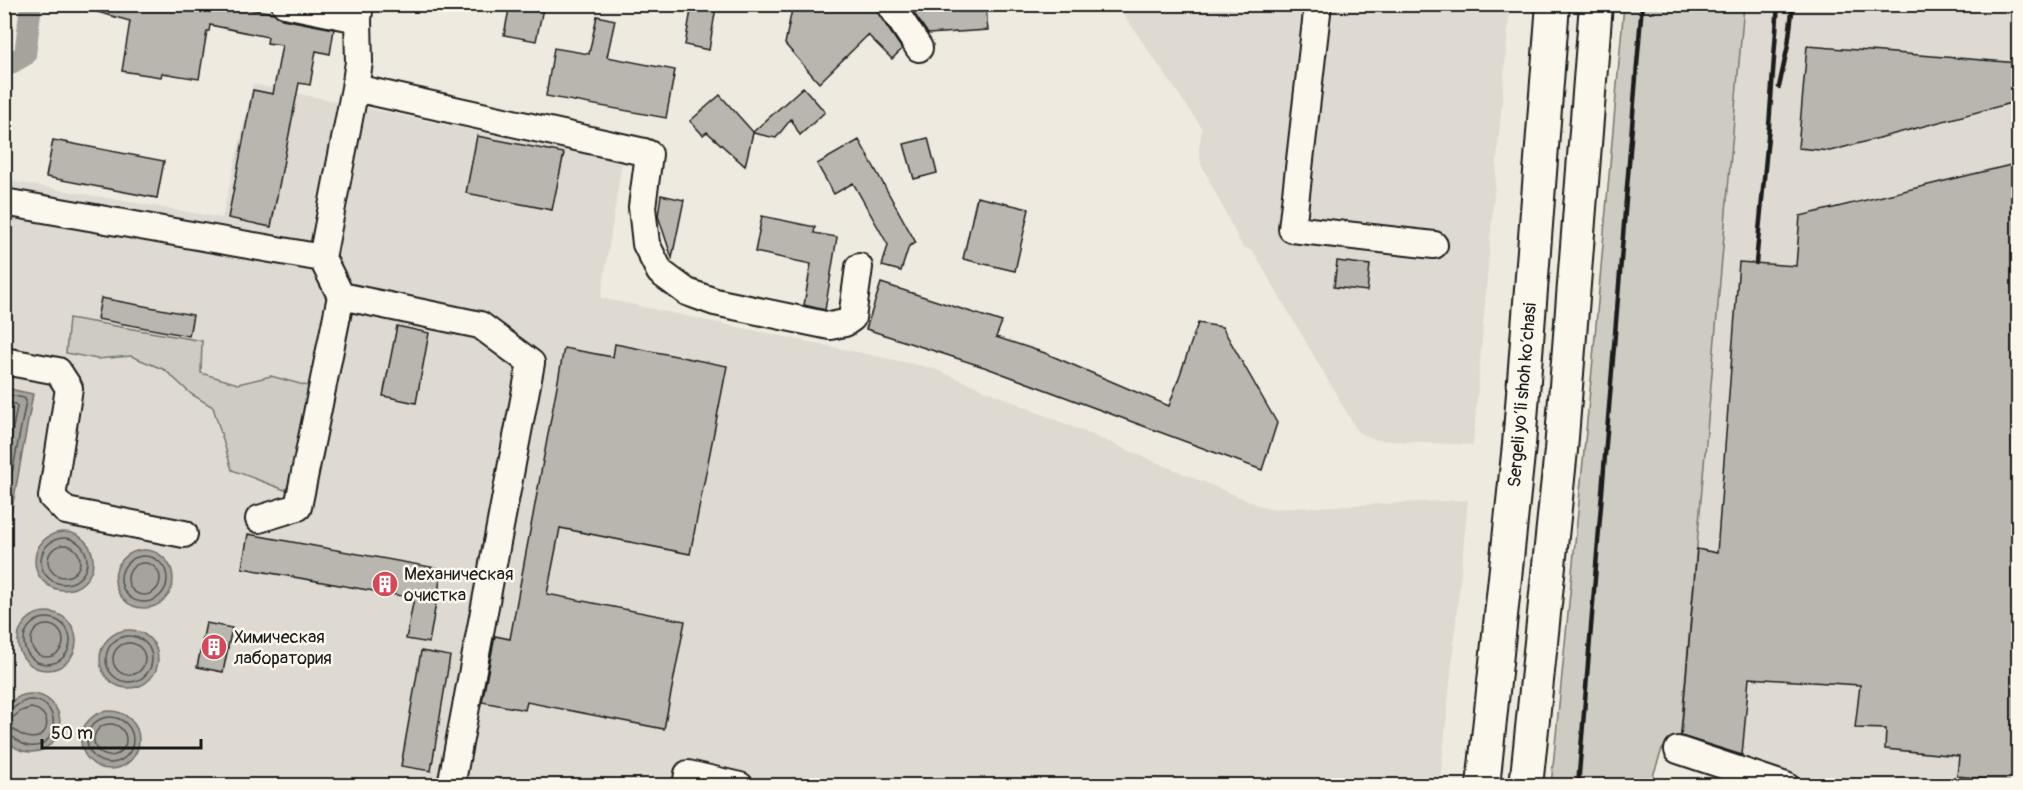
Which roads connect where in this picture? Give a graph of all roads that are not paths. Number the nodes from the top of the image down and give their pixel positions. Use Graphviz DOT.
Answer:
graph roads {
  1 [pos="285,4"];
  2 [pos="890,4"];
  3 [pos="1318,4"];
  4 [pos="1553,4"];
  5 [pos="1596,4"];
  6 [pos="359,12"];
  7 [pos="919,48"];
  8 [pos="355,88"];
  9 [pos="4,202"];
  10 [pos="1434,245"];
  11 [pos="322,258"];
  12 [pos="859,267"];
  13 [pos="341,296"];
  14 [pos="4,361"];
  15 [pos="259,519"];
  16 [pos="184,534"];
  17 [pos="1678,750"];
  18 [pos="451,786"];
  19 [pos="686,786"];
  20 [pos="740,786"];
  21 [pos="1483,786"];
  22 [pos="1526,786"];
  23 [pos="1786,786"];
  1 -- 6 [label="street"];
  2 -- 7 [label="street"];
  3 -- 10 [label="street"];
  4 -- 21 [label="main road, Sergeli yo‘li shoh ko‘chasi"];
  5 -- 22 [label="main road"];
  6 -- 8 [label="street"];
  8 -- 11 [label="street"];
  8 -- 12 [label="street"];
  9 -- 11 [label="street"];
  11 -- 13 [label="street"];
  13 -- 15 [label="street"];
  13 -- 18 [label="street"];
  14 -- 16 [label="street"];
  17 -- 23 [label="street"];
  19 -- 20 [label="street"];
}
